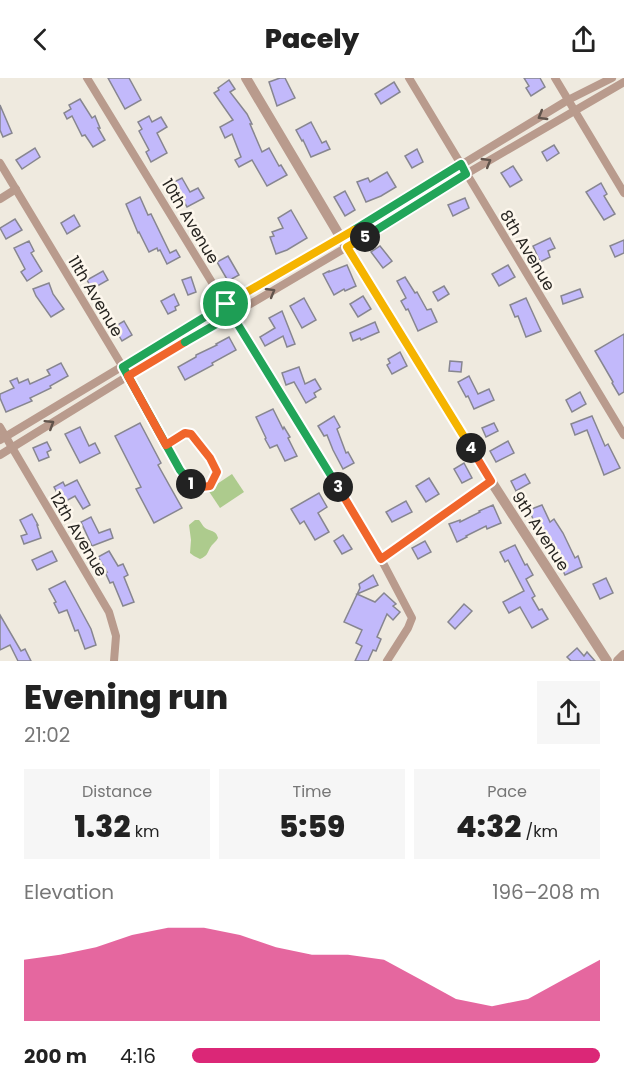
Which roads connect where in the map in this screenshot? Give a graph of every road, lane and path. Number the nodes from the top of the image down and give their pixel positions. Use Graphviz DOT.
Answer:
graph roads {
  1 [pos="87,78"];
  2 [pos="246,78"];
  3 [pos="409,78"];
  4 [pos="555,78"];
  5 [pos="612,78"];
  6 [pos="624,82"];
  7 [pos="568,100"];
  8 [pos="574,110"];
  9 [pos="0,163"];
  10 [pos="461,164"];
  11 [pos="466,174"];
  12 [pos="16,189"];
  13 [pos="624,193"];
  14 [pos="0,199"];
  15 [pos="344,242"];
  16 [pos="226,304"];
  17 [pos="232,315"];
  18 [pos="123,367"];
  19 [pos="128,376"];
  20 [pos="0,427"];
  21 [pos="624,435"];
  22 [pos="3,438"];
  23 [pos="166,445"];
  24 [pos="12,447"];
  25 [pos="0,455"];
  26 [pos="491,481"];
  27 [pos="381,559"];
  28 [pos="624,655"];
  29 [pos="114,661"];
  30 [pos="387,661"];
  31 [pos="607,661"];
  32 [pos="618,661"];
  1 -- 16 [label="street, 10th Avenue"];
  2 -- 15 [label="street, 9th Avenue"];
  3 -- 10 [label="street, 8th Avenue"];
  4 -- 7 [label="street"];
  5 -- 7 [label="street"];
  6 -- 8 [label="street"];
  7 -- 8 [label="street"];
  7 -- 10 [label="street, one-way"];
  11 -- 8 [label="street, one-way"];
  8 -- 13 [label="street"];
  9 -- 12 [label="street, 11th Avenue"];
  10 -- 11 [label="street, 8th Avenue"];
  10 -- 15 [label="street"];
  11 -- 15 [label="street"];
  11 -- 21 [label="street, 8th Avenue"];
  12 -- 14 [label="street"];
  12 -- 18 [label="street, 11th Avenue"];
  15 -- 16 [label="street"];
  17 -- 15 [label="street, one-way"];
  15 -- 26 [label="street, 9th Avenue"];
  16 -- 17 [label="street, 10th Avenue"];
  16 -- 18 [label="street"];
  17 -- 19 [label="street"];
  17 -- 27 [label="street, 10th Avenue"];
  18 -- 19 [label="street, 11th Avenue"];
  18 -- 22 [label="street"];
  19 -- 23 [label="street, 11th Avenue"];
  24 -- 19 [label="street, one-way"];
  20 -- 22 [label="street, 12th Avenue"];
  22 -- 24 [label="street, 12th Avenue"];
  23 -- 23 [label="street, 11th Avenue"];
  24 -- 25 [label="street"];
  24 -- 29 [label="street, 12th Avenue"];
  26 -- 27 [label="street"];
  26 -- 31 [label="street, 9th Avenue"];
  27 -- 30 [label="street, 10th Avenue"];
  28 -- 32 [label="street"];
}
